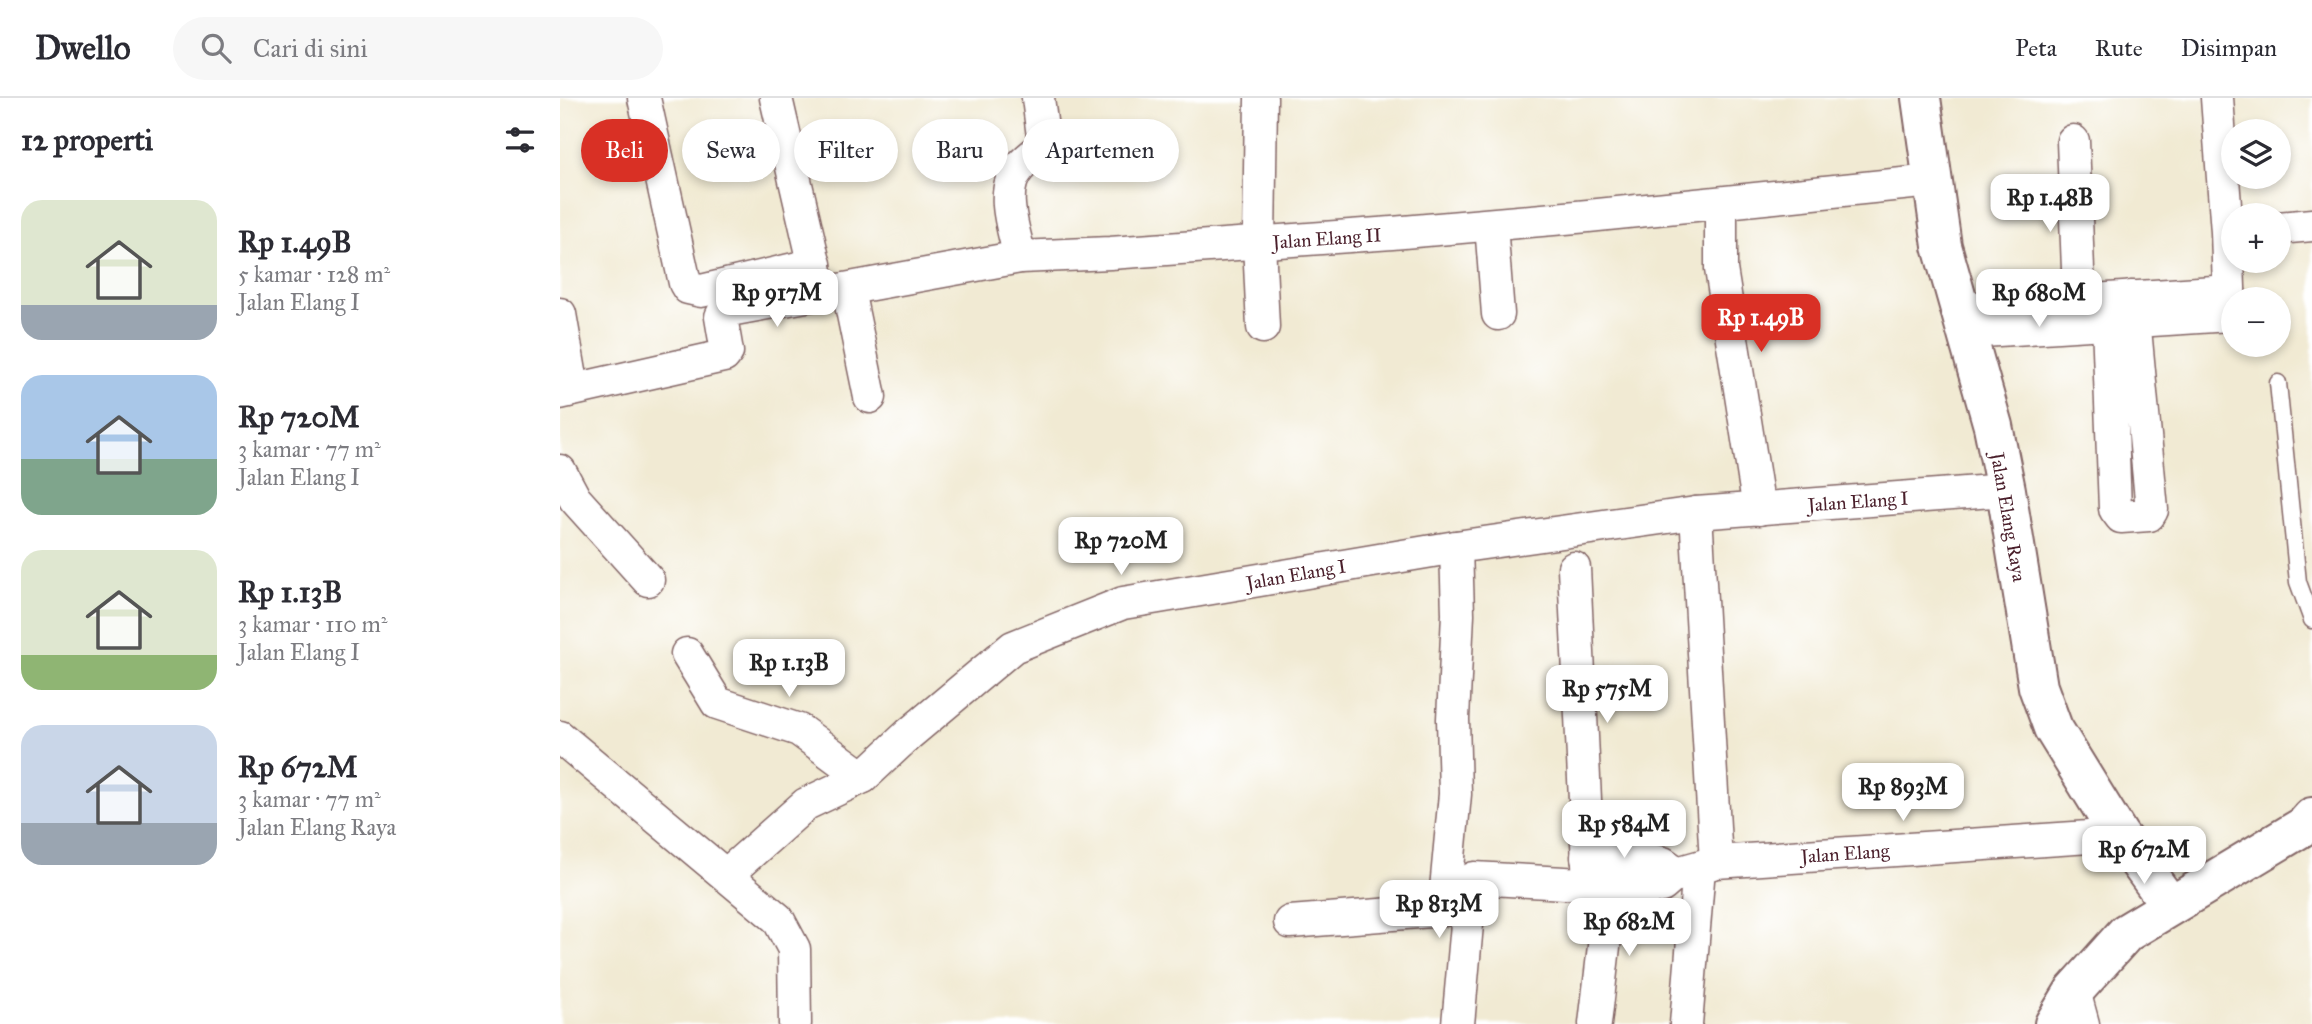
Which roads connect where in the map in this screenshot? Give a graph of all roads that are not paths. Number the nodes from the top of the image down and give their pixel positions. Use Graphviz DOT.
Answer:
graph roads {
  1 [pos="644,98"];
  2 [pos="776,98"];
  3 [pos="1038,98"];
  4 [pos="1261,98"];
  5 [pos="1921,98"];
  6 [pos="2217,98"];
  7 [pos="2073,141"];
  8 [pos="1932,181"];
  9 [pos="1720,202"];
  10 [pos="2227,203"];
  11 [pos="1491,225"];
  12 [pos="2312,225"];
  13 [pos="2291,227"];
  14 [pos="1259,251"];
  15 [pos="1020,257"];
  16 [pos="815,264"];
  17 [pos="1167,266"];
  18 [pos="2229,273"];
  19 [pos="835,292"];
  20 [pos="2107,313"];
  21 [pos="560,314"];
  22 [pos="1498,314"];
  23 [pos="1963,321"];
  24 [pos="1263,327"];
  25 [pos="2278,383"];
  26 [pos="567,391"];
  27 [pos="870,397"];
  28 [pos="2006,490"];
  29 [pos="565,492"];
  30 [pos="1759,509"];
  31 [pos="1696,513"];
  32 [pos="1456,547"];
  33 [pos="1574,568"];
  34 [pos="648,580"];
  35 [pos="2305,580"];
  36 [pos="2312,620"];
  37 [pos="687,654"];
  38 [pos="560,737"];
  39 [pos="863,777"];
  40 [pos="2309,827"];
  41 [pos="2119,835"];
  42 [pos="1697,867"];
  43 [pos="726,876"];
  44 [pos="1595,876"];
  45 [pos="2170,905"];
  46 [pos="1290,922"];
  47 [pos="2079,1007"];
  48 [pos="795,1024"];
  49 [pos="1458,1024"];
  50 [pos="1595,1024"];
  51 [pos="1686,1024"];
  52 [pos="2054,1024"];
  1 -- 16 [label="street"];
  2 -- 16 [label="street"];
  3 -- 15 [label="street"];
  4 -- 14 [label="street"];
  5 -- 8 [label="street, Jalan Elang Raya"];
  6 -- 10 [label="street"];
  7 -- 20 [label="street"];
  8 -- 9 [label="street, Jalan Elang II"];
  8 -- 23 [label="street, Jalan Elang Raya"];
  9 -- 11 [label="street, Jalan Elang II"];
  9 -- 30 [label="street"];
  11 -- 14 [label="street, Jalan Elang II"];
  11 -- 22 [label="street"];
  12 -- 13 [label="street"];
  14 -- 15 [label="street, Jalan Elang II"];
  14 -- 17 [label="street"];
  14 -- 24 [label="street"];
  15 -- 19 [label="street, Jalan Elang II"];
  16 -- 19 [label="street"];
  18 -- 20 [label="street"];
  19 -- 26 [label="street, Jalan Elang II"];
  19 -- 27 [label="street"];
  20 -- 20 [label="street"];
  20 -- 23 [label="street"];
  21 -- 26 [label="street"];
  23 -- 28 [label="street, Jalan Elang Raya"];
  25 -- 35 [label="lane"];
  28 -- 30 [label="street, Jalan Elang I"];
  28 -- 41 [label="street, Jalan Elang Raya"];
  29 -- 34 [label="street"];
  30 -- 31 [label="street, Jalan Elang I"];
  31 -- 32 [label="street, Jalan Elang I"];
  31 -- 42 [label="street"];
  32 -- 39 [label="street, Jalan Elang I"];
  32 -- 46 [label="street"];
  33 -- 44 [label="street"];
  35 -- 36 [label="lane"];
  37 -- 39 [label="street"];
  38 -- 43 [label="street"];
  39 -- 43 [label="street, Jalan Elang I"];
  40 -- 45 [label="street"];
  41 -- 42 [label="street, Jalan Elang"];
  41 -- 45 [label="street, Jalan Elang Raya"];
  42 -- 44 [label="street"];
  42 -- 51 [label="street"];
  43 -- 48 [label="street"];
  44 -- 49 [label="street"];
  44 -- 50 [label="street"];
  45 -- 47 [label="street"];
  47 -- 52 [label="street"];
}
